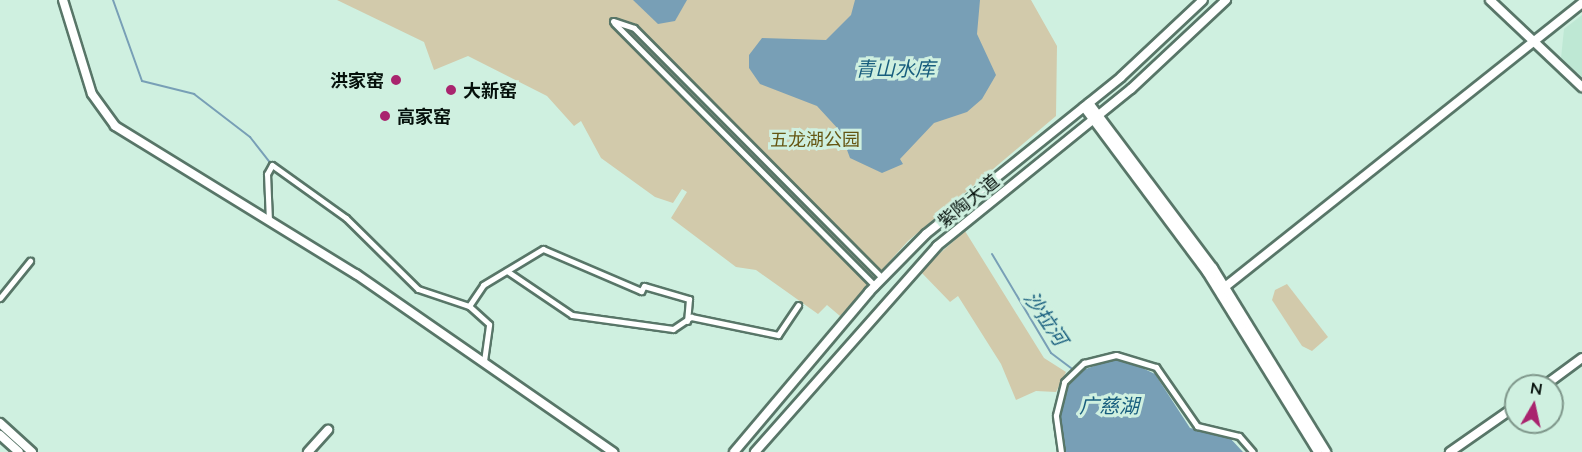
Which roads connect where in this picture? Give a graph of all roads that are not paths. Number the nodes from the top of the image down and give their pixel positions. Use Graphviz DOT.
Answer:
graph roads {
  1 [pos="63,0"];
  2 [pos="1203,0"];
  3 [pos="1226,0"];
  4 [pos="1490,0"];
  5 [pos="1582,3"];
  6 [pos="1534,42"];
  7 [pos="1582,87"];
  8 [pos="1086,105"];
  9 [pos="1096,117"];
  10 [pos="269,222"];
  11 [pos="30,261"];
  12 [pos="507,271"];
  13 [pos="882,278"];
  14 [pos="875,286"];
  15 [pos="1223,289"];
  16 [pos="0,298"];
  17 [pos="798,305"];
  18 [pos="470,306"];
  19 [pos="687,321"];
  20 [pos="1582,358"];
  21 [pos="484,361"];
  22 [pos="1560,374"];
  23 [pos="1504,414"];
  24 [pos="0,423"];
  25 [pos="328,430"];
  26 [pos="0,435"];
  27 [pos="19,452"];
  28 [pos="33,452"];
  29 [pos="308,452"];
  30 [pos="614,452"];
  31 [pos="734,452"];
  32 [pos="755,452"];
  33 [pos="1060,452"];
  34 [pos="1253,452"];
  35 [pos="1318,452"];
  36 [pos="1326,452"];
  37 [pos="1450,452"];
  1 -- 10 [label="street"];
  2 -- 8 [label="street, 紫陶大道"];
  3 -- 9 [label="street, 紫陶大道"];
  4 -- 6 [label="street"];
  5 -- 6 [label="street"];
  6 -- 7 [label="street"];
  6 -- 15 [label="street"];
  8 -- 9 [label="street"];
  8 -- 13 [label="street, 紫陶大道"];
  9 -- 15 [label="street"];
  9 -- 32 [label="street, 紫陶大道"];
  10 -- 18 [label="street"];
  10 -- 21 [label="street"];
  11 -- 16 [label="street"];
  12 -- 18 [label="street"];
  12 -- 19 [label="street"];
  12 -- 19 [label="street"];
  13 -- 14 [label="street, 紫陶大道"];
  13 -- 14 [label="street"];
  14 -- 31 [label="street, 紫陶大道"];
  15 -- 35 [label="street"];
  15 -- 36 [label="street"];
  17 -- 19 [label="street"];
  18 -- 21 [label="street"];
  20 -- 22 [label="street"];
  21 -- 30 [label="street"];
  23 -- 37 [label="street"];
  24 -- 28 [label="street"];
  25 -- 29 [label="street"];
  26 -- 27 [label="street"];
  33 -- 34 [label="street"];
}
